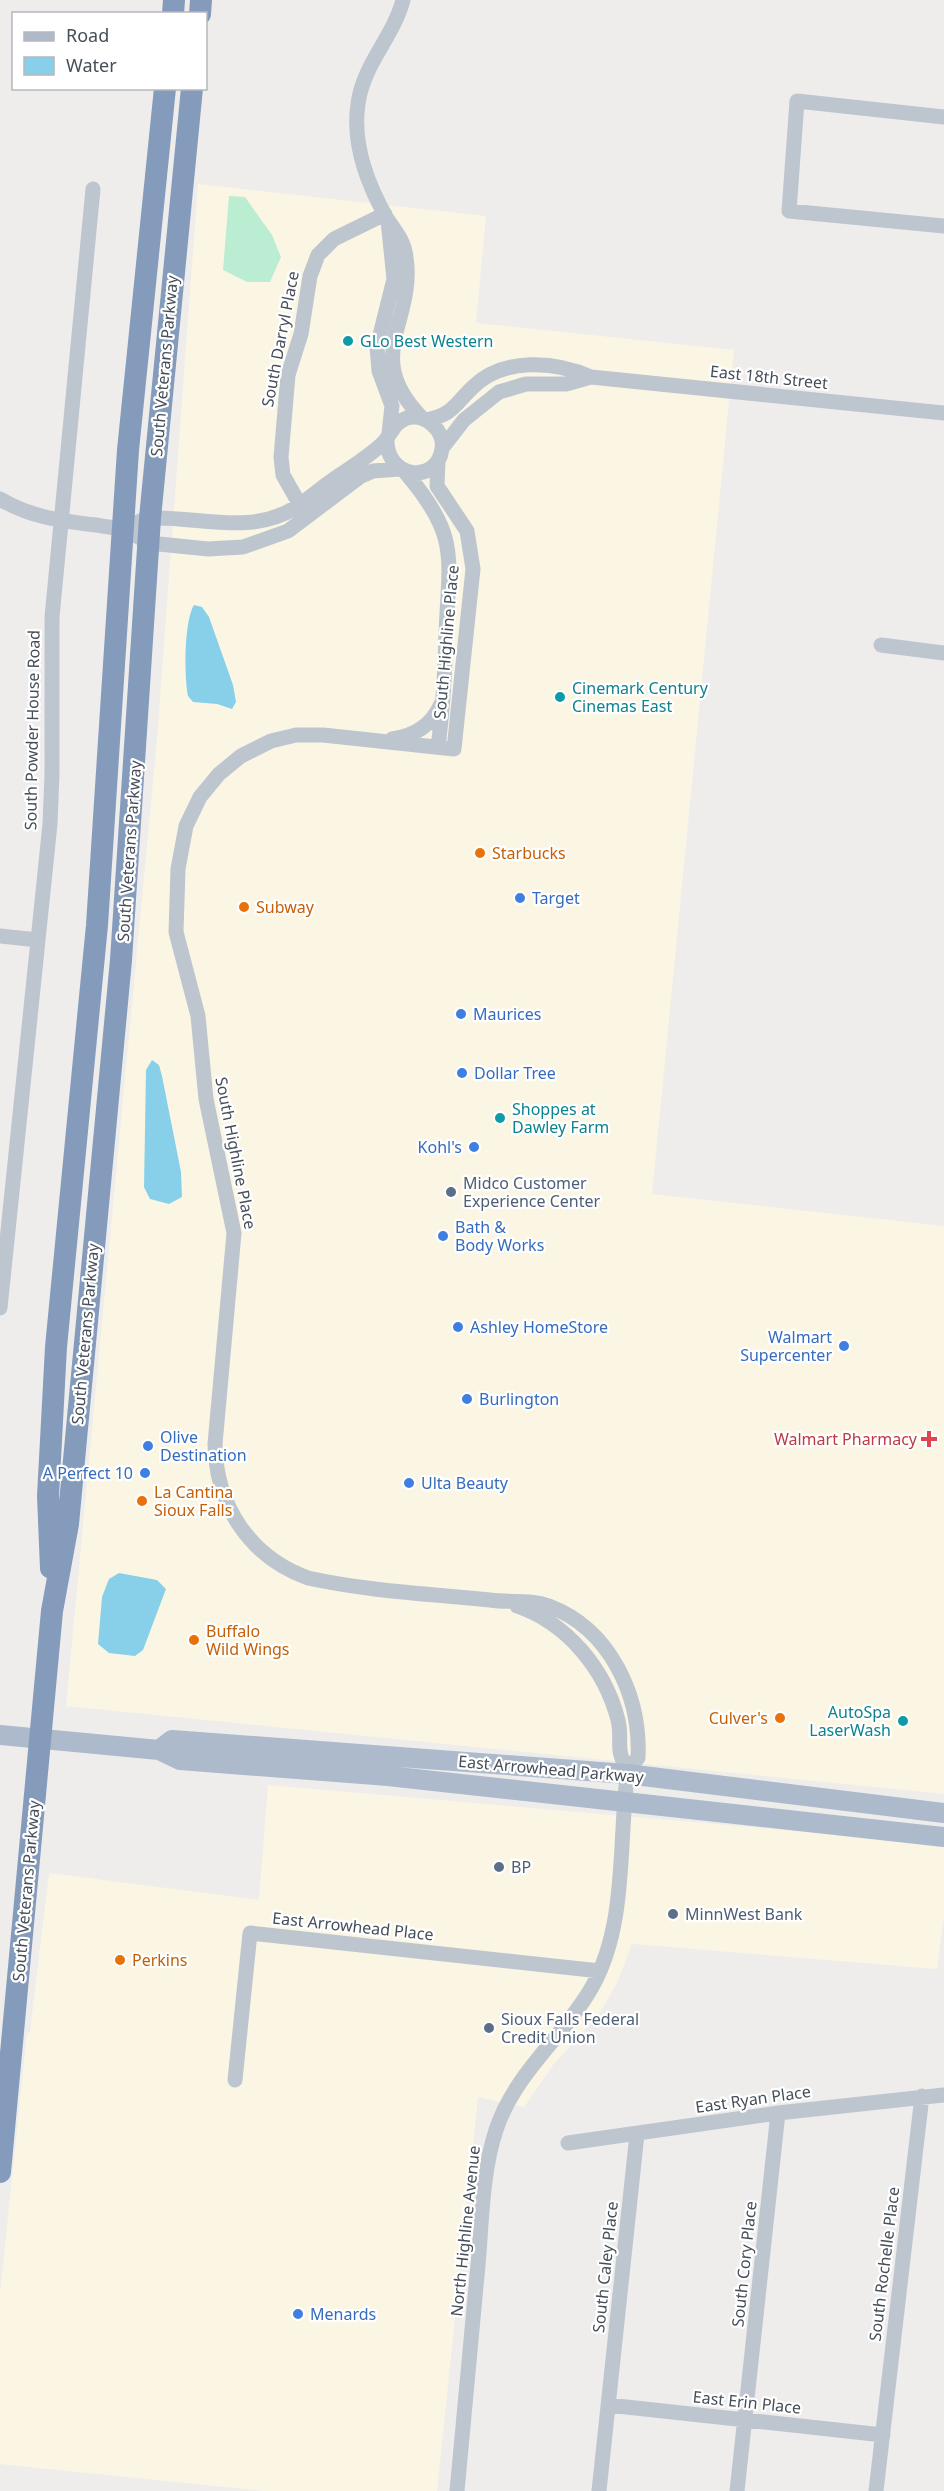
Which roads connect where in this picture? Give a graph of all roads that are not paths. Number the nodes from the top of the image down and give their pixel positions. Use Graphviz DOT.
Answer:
graph roads {
  1 [pos="403,0"];
  2 [pos="165,90"];
  3 [pos="192,90"];
  4 [pos="944,117"];
  5 [pos="93,189"];
  6 [pos="386,216"];
  7 [pos="944,226"];
  8 [pos="591,376"];
  9 [pos="944,413"];
  10 [pos="424,420"];
  11 [pos="388,436"];
  12 [pos="440,454"];
  13 [pos="403,471"];
  14 [pos="0,499"];
  15 [pos="300,505"];
  16 [pos="150,518"];
  17 [pos="60,521"];
  18 [pos="122,528"];
  19 [pos="148,543"];
  20 [pos="881,645"];
  21 [pos="944,652"];
  22 [pos="446,690"];
  23 [pos="375,741"];
  24 [pos="438,747"];
  25 [pos="0,936"];
  26 [pos="38,940"];
  27 [pos="4,1226"];
  28 [pos="0,1308"];
  29 [pos="505,1602"];
  30 [pos="52,1611"];
  31 [pos="0,1735"];
  32 [pos="39,1738"];
  33 [pos="159,1750"];
  34 [pos="627,1771"];
  35 [pos="624,1801"];
  36 [pos="944,1813"];
  37 [pos="944,1837"];
  38 [pos="600,1971"];
  39 [pos="235,2080"];
  40 [pos="944,2095"];
  41 [pos="922,2096"];
  42 [pos="778,2113"];
  43 [pos="638,2134"];
  44 [pos="568,2144"];
  45 [pos="0,2172"];
  46 [pos="608,2405"];
  47 [pos="745,2420"];
  48 [pos="883,2435"];
  49 [pos="457,2491"];
  50 [pos="599,2491"];
  51 [pos="737,2491"];
  52 [pos="876,2491"];
  1 -- 6 [label="street"];
  2 -- 18 [label="highway, South Veterans Parkway"];
  3 -- 16 [label="highway, South Veterans Parkway"];
  4 -- 7 [label="street"];
  5 -- 17 [label="street, South Powder House Road"];
  6 -- 10 [label="street"];
  6 -- 11 [label="street"];
  6 -- 15 [label="street, South Darryl Place"];
  8 -- 9 [label="street, East 18th Street"];
  8 -- 10 [label="street, East 18th Street"];
  8 -- 12 [label="street, East 18th Street"];
  10 -- 11 [label="street, East 18th Street"];
  10 -- 12 [label="street"];
  11 -- 13 [label="street"];
  11 -- 15 [label="street, East 18th Street"];
  12 -- 13 [label="street, East 18th Street"];
  12 -- 24 [label="street, South Highline Place"];
  13 -- 19 [label="street, East 18th Street"];
  13 -- 22 [label="street, South Highline Place"];
  14 -- 17 [label="street"];
  15 -- 16 [label="street, East 18th Street"];
  16 -- 18 [label="street"];
  16 -- 19 [label="highway, South Veterans Parkway"];
  17 -- 18 [label="street"];
  17 -- 26 [label="street, South Powder House Road"];
  18 -- 19 [label="street, East 18th Street"];
  18 -- 30 [label="highway, South Veterans Parkway"];
  19 -- 30 [label="highway, South Veterans Parkway"];
  20 -- 21 [label="street"];
  22 -- 23 [label="street"];
  22 -- 24 [label="street, South Highline Place"];
  23 -- 24 [label="street, South Highline Place"];
  23 -- 29 [label="street, South Highline Place"];
  25 -- 26 [label="street"];
  26 -- 27 [label="street, South Powder House Road"];
  27 -- 28 [label="street, South Powder House Road"];
  29 -- 34 [label="street, South Highline Place"];
  29 -- 34 [label="street, South Highline Place"];
  30 -- 32 [label="highway, South Veterans Parkway"];
  31 -- 32 [label="main road, East Arrowhead Parkway"];
  32 -- 33 [label="main road, East Arrowhead Parkway"];
  32 -- 45 [label="highway, South Veterans Parkway"];
  33 -- 34 [label="main road, East Arrowhead Parkway"];
  33 -- 35 [label="main road, East Arrowhead Parkway"];
  34 -- 35 [label="street, North Highline Avenue"];
  34 -- 36 [label="main road, East Arrowhead Parkway"];
  35 -- 37 [label="main road, East Arrowhead Parkway"];
  35 -- 38 [label="street, North Highline Avenue"];
  38 -- 39 [label="street, East Arrowhead Place"];
  38 -- 49 [label="street, North Highline Avenue"];
  40 -- 41 [label="street, East Ryan Place"];
  41 -- 42 [label="street, East Ryan Place"];
  41 -- 48 [label="street, South Rochelle Place"];
  42 -- 43 [label="street, East Ryan Place"];
  42 -- 47 [label="street, South Cory Place"];
  43 -- 44 [label="street, East Ryan Place"];
  43 -- 46 [label="street, South Caley Place"];
  46 -- 47 [label="street, East Erin Place"];
  46 -- 50 [label="street, South Caley Place"];
  47 -- 48 [label="street, East Erin Place"];
  47 -- 51 [label="street, South Cory Place"];
  48 -- 52 [label="street, South Rochelle Place"];
}
